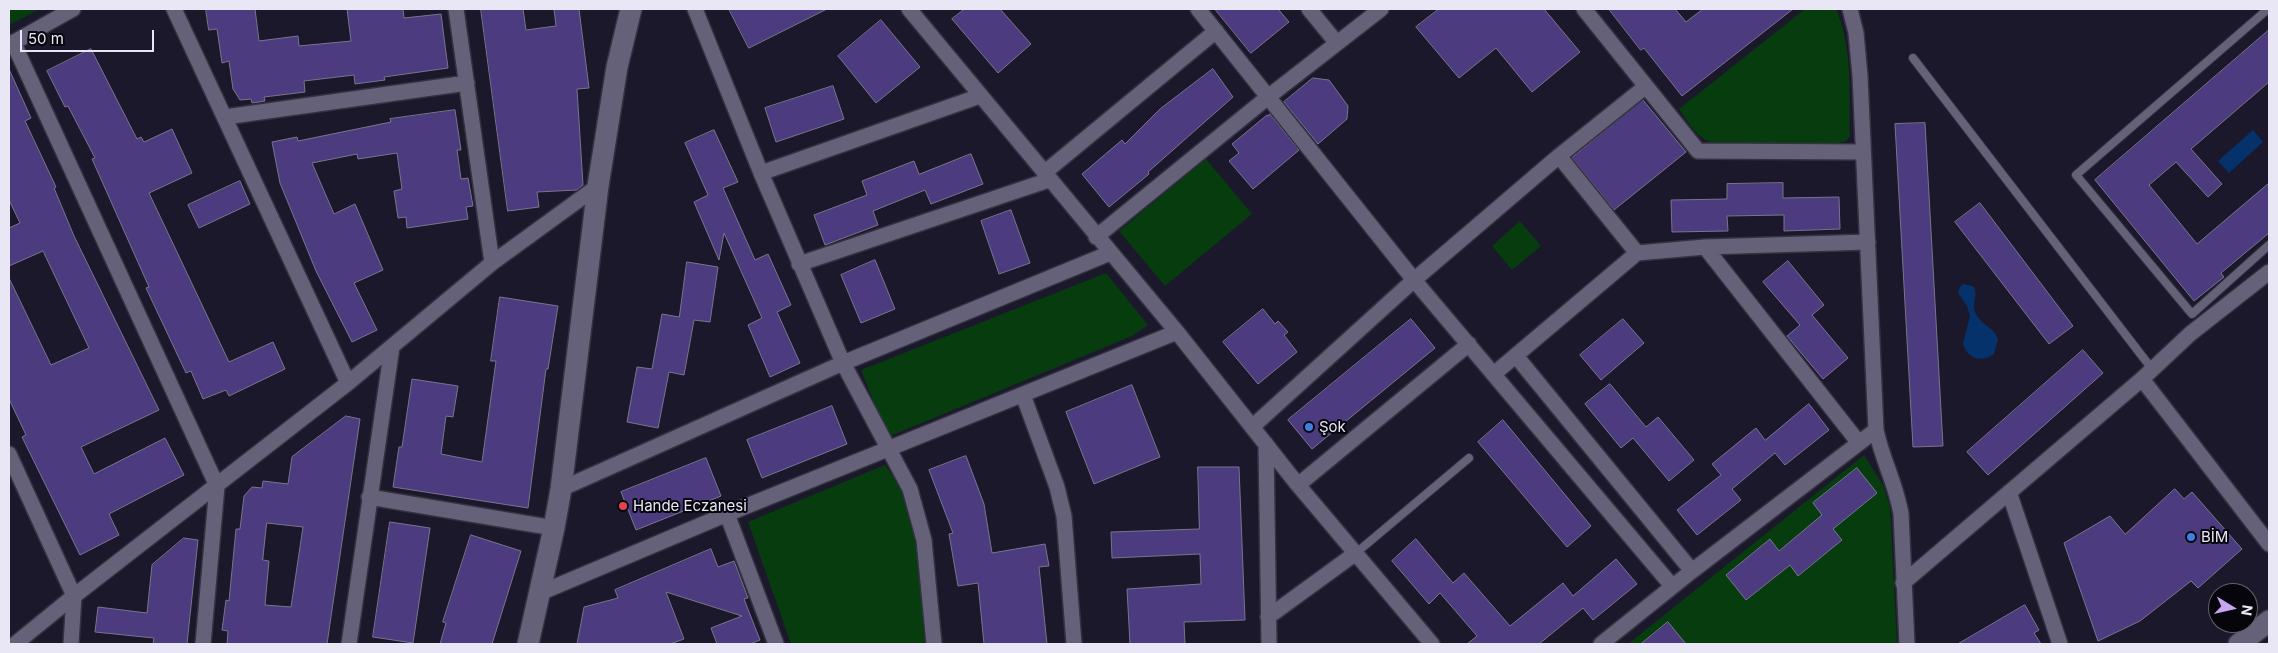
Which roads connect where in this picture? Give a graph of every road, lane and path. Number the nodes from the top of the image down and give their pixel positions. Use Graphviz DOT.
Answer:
graph roads {
  1 [pos="73,9"];
  2 [pos="174,9"];
  3 [pos="456,9"];
  4 [pos="631,9"];
  5 [pos="695,9"];
  6 [pos="909,9"];
  7 [pos="1198,9"];
  8 [pos="1309,9"];
  9 [pos="1380,9"];
  10 [pos="1584,9"];
  11 [pos="1850,9"];
  12 [pos="2268,9"];
  13 [pos="1216,31"];
  14 [pos="1336,42"];
  15 [pos="11,43"];
  16 [pos="1913,58"];
  17 [pos="467,83"];
  18 [pos="1645,87"];
  19 [pos="980,96"];
  20 [pos="1268,97"];
  21 [pos="225,117"];
  22 [pos="1863,152"];
  23 [pos="1559,156"];
  24 [pos="761,173"];
  25 [pos="1046,176"];
  26 [pos="598,186"];
  27 [pos="1096,237"];
  28 [pos="1868,242"];
  29 [pos="2269,245"];
  30 [pos="1706,247"];
  31 [pos="1110,253"];
  32 [pos="1637,254"];
  33 [pos="492,263"];
  34 [pos="799,264"];
  35 [pos="2269,272"];
  36 [pos="1414,280"];
  37 [pos="1177,332"];
  38 [pos="1470,344"];
  39 [pos="392,347"];
  40 [pos="1516,356"];
  41 [pos="843,363"];
  42 [pos="1495,373"];
  43 [pos="2147,374"];
  44 [pos="348,383"];
  45 [pos="1023,395"];
  46 [pos="1252,427"];
  47 [pos="1876,430"];
  48 [pos="1859,443"];
  49 [pos="1266,444"];
  50 [pos="888,450"];
  51 [pos="9,454"];
  52 [pos="1469,458"];
  53 [pos="1298,485"];
  54 [pos="217,486"];
  55 [pos="561,490"];
  56 [pos="2009,492"];
  57 [pos="369,497"];
  58 [pos="727,514"];
  59 [pos="554,528"];
  60 [pos="2269,544"];
  61 [pos="1356,553"];
  62 [pos="1692,571"];
  63 [pos="1903,583"];
  64 [pos="1672,586"];
  65 [pos="540,593"];
  66 [pos="74,596"];
  67 [pos="1268,617"];
  68 [pos="2269,621"];
  69 [pos="2269,637"];
  70 [pos="15,644"];
  71 [pos="71,644"];
  72 [pos="203,644"];
  73 [pos="349,644"];
  74 [pos="528,644"];
  75 [pos="776,644"];
  76 [pos="934,644"];
  77 [pos="1074,644"];
  78 [pos="1269,644"];
  79 [pos="1432,644"];
  80 [pos="1600,644"];
  81 [pos="1907,644"];
  82 [pos="2060,644"];
  83 [pos="2238,644"];
  84 [pos="2264,644"];
  1 -- 15 [label="street"];
  2 -- 21 [label="street"];
  3 -- 17 [label="street"];
  4 -- 26 [label="street"];
  5 -- 24 [label="street"];
  6 -- 19 [label="street"];
  7 -- 13 [label="street"];
  8 -- 14 [label="street"];
  9 -- 14 [label="street"];
  10 -- 18 [label="street"];
  11 -- 22 [label="street"];
  12 -- 29 [label="lane"];
  13 -- 20 [label="street"];
  13 -- 25 [label="street"];
  14 -- 20 [label="street"];
  15 -- 54 [label="street"];
  16 -- 43 [label="lane"];
  17 -- 21 [label="street"];
  17 -- 33 [label="street"];
  18 -- 22 [label="street"];
  18 -- 23 [label="street"];
  19 -- 24 [label="street"];
  19 -- 25 [label="street"];
  20 -- 27 [label="street"];
  20 -- 36 [label="street"];
  21 -- 44 [label="street"];
  22 -- 28 [label="street"];
  23 -- 32 [label="street"];
  23 -- 36 [label="street"];
  24 -- 34 [label="street"];
  25 -- 27 [label="street"];
  25 -- 34 [label="street"];
  26 -- 33 [label="street"];
  26 -- 55 [label="street"];
  27 -- 31 [label="street"];
  28 -- 30 [label="street"];
  28 -- 47 [label="street"];
  30 -- 32 [label="street"];
  30 -- 48 [label="street"];
  31 -- 37 [label="street"];
  31 -- 41 [label="street"];
  32 -- 40 [label="street"];
  33 -- 39 [label="street"];
  34 -- 41 [label="street"];
  35 -- 43 [label="street"];
  36 -- 38 [label="street"];
  36 -- 46 [label="street"];
  37 -- 45 [label="street"];
  37 -- 46 [label="street"];
  38 -- 42 [label="street"];
  38 -- 53 [label="street"];
  39 -- 44 [label="street"];
  39 -- 57 [label="street"];
  40 -- 42 [label="street"];
  40 -- 62 [label="street"];
  41 -- 50 [label="street"];
  41 -- 55 [label="street"];
  42 -- 64 [label="street"];
  43 -- 56 [label="street"];
  43 -- 60 [label="street"];
  44 -- 54 [label="street"];
  45 -- 50 [label="street"];
  45 -- 77 [label="street"];
  46 -- 49 [label="street"];
  47 -- 48 [label="street"];
  47 -- 63 [label="street"];
  48 -- 62 [label="street"];
  49 -- 53 [label="street"];
  49 -- 67 [label="street"];
  50 -- 58 [label="street"];
  50 -- 76 [label="street"];
  51 -- 66 [label="street"];
  52 -- 61 [label="lane"];
  53 -- 61 [label="street"];
  54 -- 66 [label="street"];
  54 -- 72 [label="street"];
  55 -- 59 [label="street"];
  56 -- 63 [label="street"];
  56 -- 82 [label="street"];
  57 -- 59 [label="street"];
  57 -- 73 [label="street"];
  58 -- 65 [label="street"];
  58 -- 75 [label="street"];
  59 -- 65 [label="street"];
  61 -- 67 [label="street"];
  61 -- 79 [label="street"];
  62 -- 64 [label="street"];
  63 -- 81 [label="street"];
  64 -- 80 [label="street"];
  65 -- 74 [label="street"];
  66 -- 70 [label="street"];
  66 -- 71 [label="street"];
  67 -- 78 [label="street"];
  68 -- 83 [label="street"];
  69 -- 84 [label="street"];
}
